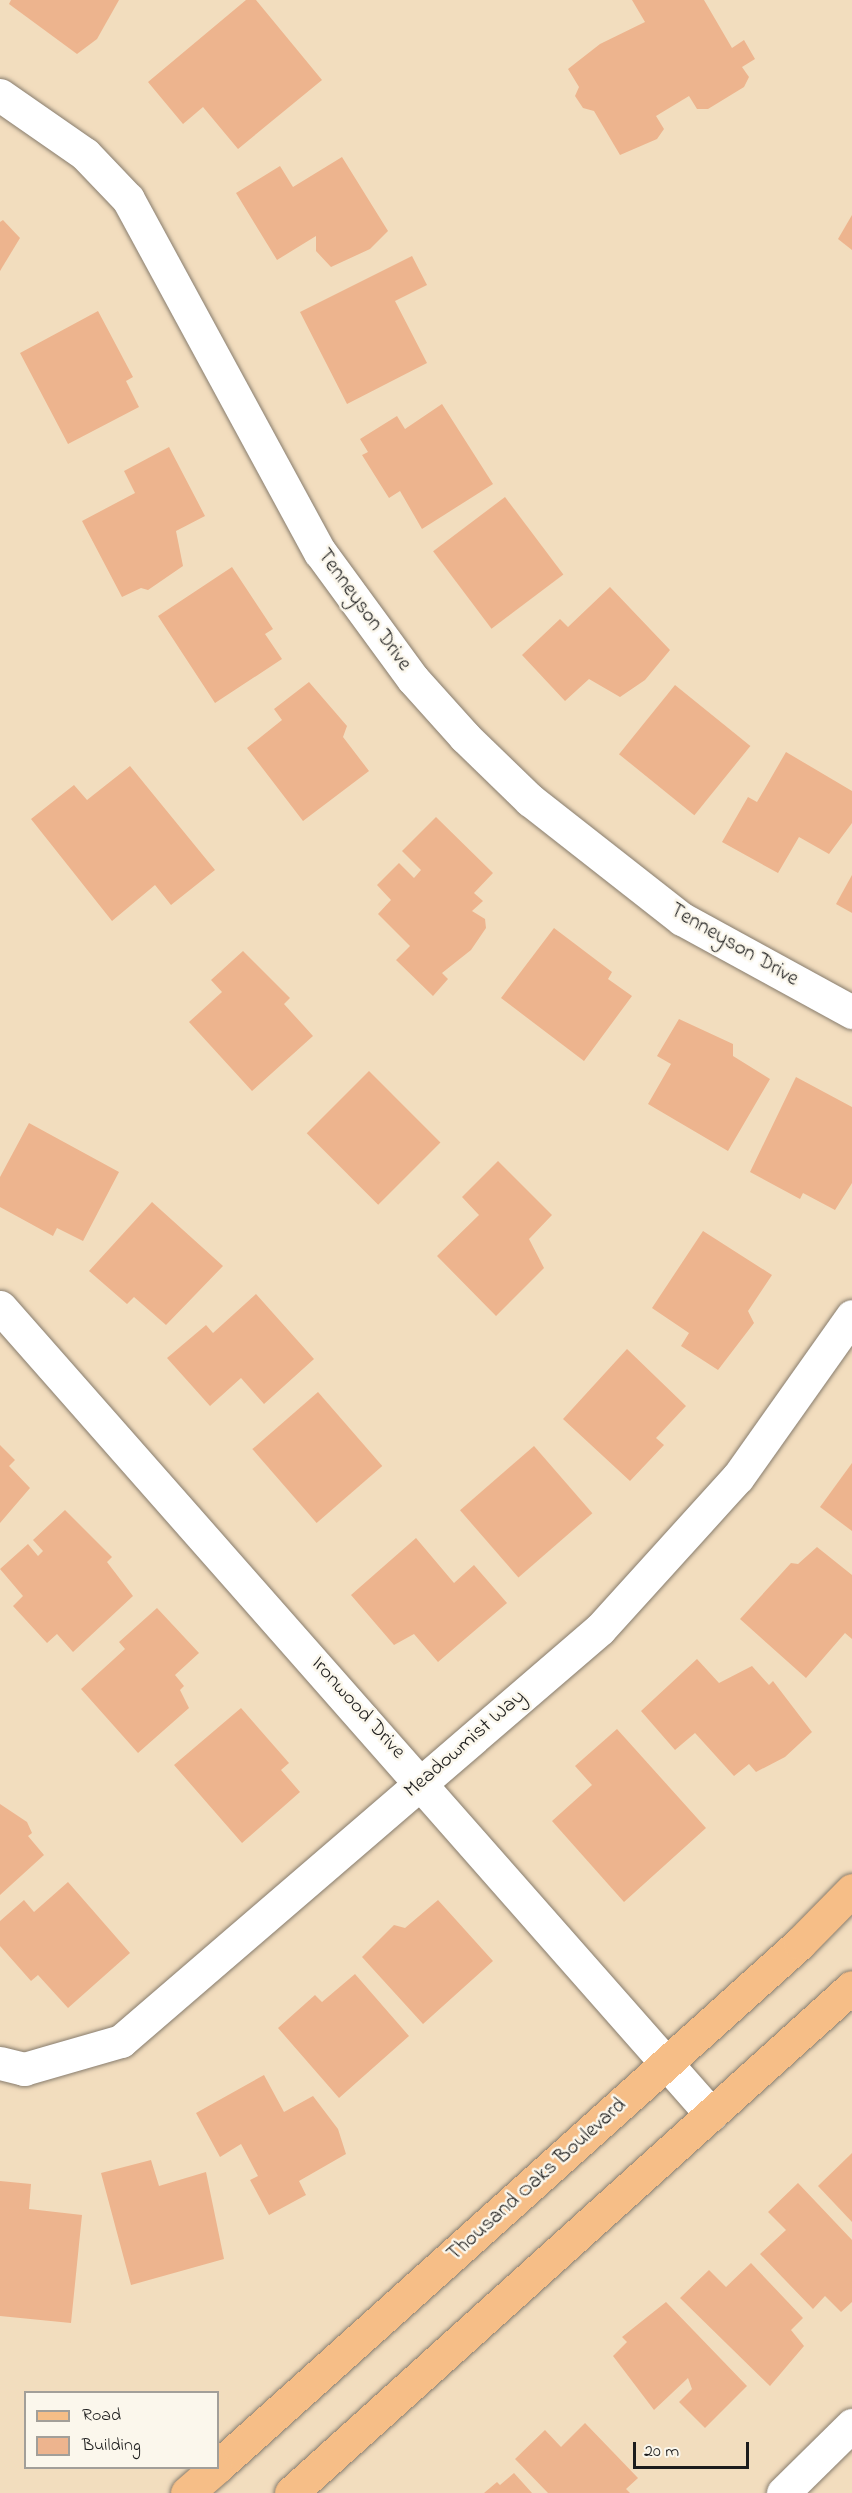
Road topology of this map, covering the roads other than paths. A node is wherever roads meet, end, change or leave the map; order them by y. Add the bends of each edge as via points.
1 (0, 95) edge
2 (852, 1012) edge
3 (0, 1307) edge
4 (852, 1316) edge
5 (423, 1780) junction
6 (852, 1890) edge
7 (852, 1987) edge
8 (668, 2062) junction
9 (0, 2063) edge
10 (711, 2114) junction
11 (852, 2425) edge
12 (219, 2465) edge
13 (215, 2469) edge
14 (187, 2493) edge
15 (291, 2493) edge
16 (783, 2493) edge

1 - 2 street, Tenneyson Drive via 85,154 128,199 320,552 413,679 465,737 530,800 682,919
3 - 5 street, Ironwood Drive
4 - 5 street, Meadowmist Way via 738,1477 600,1629
5 - 8 street, Ironwood Drive
5 - 9 street, Meadowmist Way via 121,2042 24,2069
6 - 8 main road, Thousand Oaks Boulevard
7 - 10 main road
8 - 10 street, Ironwood Drive
8 - 12 main road, Thousand Oaks Boulevard
10 - 15 main road
11 - 16 street
13 - 14 main road, Thousand Oaks Boulevard

